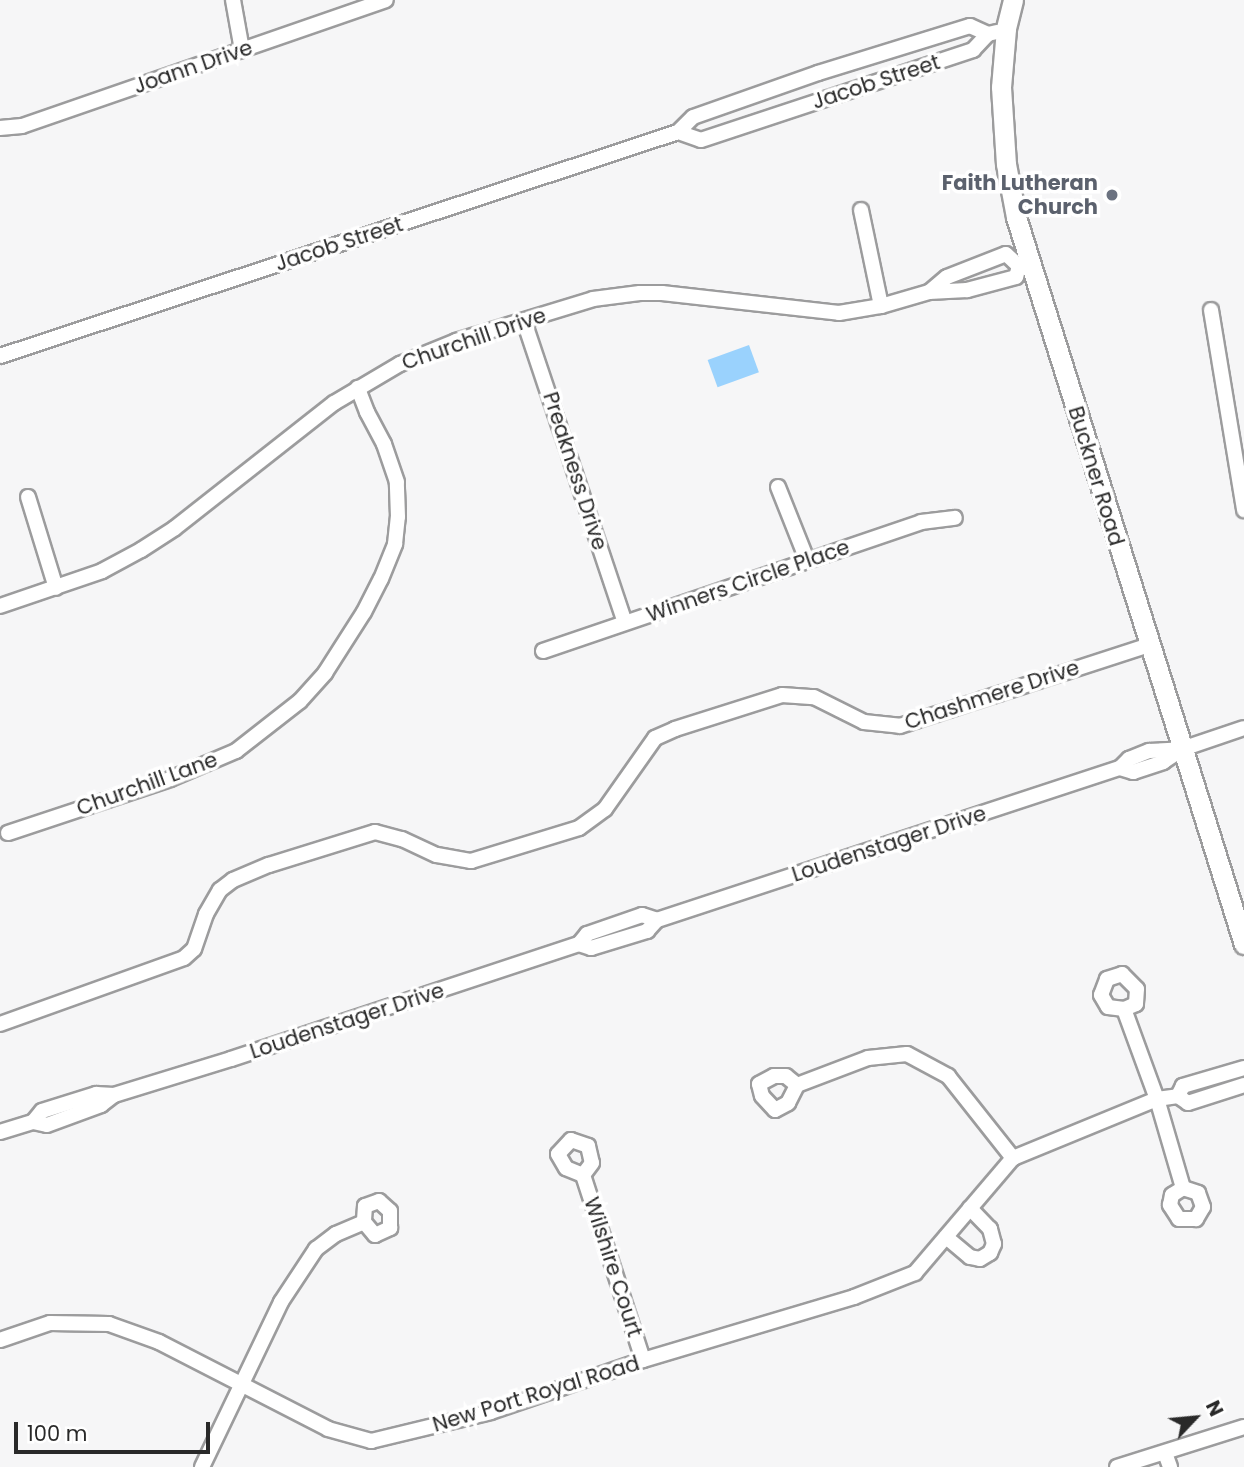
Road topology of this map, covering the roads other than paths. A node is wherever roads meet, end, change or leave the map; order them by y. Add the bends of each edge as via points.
1 (233, 0) edge
2 (386, 0) edge
3 (1013, 0) edge
4 (997, 31) junction
5 (242, 50) junction
6 (0, 128) edge
7 (678, 132) junction
8 (861, 210) dead end
9 (1024, 264) junction
10 (929, 292) junction
11 (881, 306) junction
12 (1211, 310) dead end
13 (524, 321) junction
14 (0, 356) edge
15 (358, 388) junction
16 (778, 487) dead end
17 (28, 497) dead end
18 (1244, 510) edge
19 (955, 519) dead end
20 (807, 560) junction
21 (56, 587) junction
22 (0, 606) edge
23 (625, 622) junction
24 (1149, 645) junction
25 (543, 651) dead end
26 (1244, 728) edge
27 (1182, 749) junction
28 (8, 833) dead end
29 (1244, 944) edge
30 (1124, 1009) dead end
31 (0, 1024) edge
32 (1244, 1068) edge
33 (797, 1085) dead end
34 (1244, 1085) edge
35 (1178, 1096) junction
36 (1157, 1099) junction
37 (0, 1132) edge
38 (1013, 1158) junction
39 (583, 1175) dead end
40 (1183, 1188) dead end
41 (970, 1208) junction
42 (364, 1222) dead end
43 (946, 1237) junction
44 (0, 1340) edge
45 (643, 1360) junction
46 (242, 1386) junction
47 (1244, 1427) edge
48 (1168, 1460) edge
49 (202, 1467) edge
50 (1117, 1467) edge

1 - 5 street
2 - 5 street, Joann Drive
3 - 4 street, Buckner Road
4 - 7 street, Jacob Street via 970,26 818,73 694,117
4 - 7 street, Jacob Street via 973,50 701,141
4 - 9 street, Buckner Road via 1002,125
5 - 6 street, Joann Drive via 22,126
7 - 14 street, Jacob Street
8 - 11 street
9 - 10 street, Churchill Drive via 1016,277 967,290
9 - 10 street, Churchill Drive via 1006,254 947,277
9 - 24 street, Buckner Road
10 - 11 street, Churchill Drive
11 - 13 street, Churchill Drive via 826,312 640,293 593,299
12 - 18 street
13 - 15 street, Churchill Drive via 456,341
13 - 23 street, Preakness Drive
15 - 21 street, Churchill Drive via 175,528 102,570
15 - 28 street, Churchill Lane via 397,482 395,544 364,612 325,673 300,701 236,751 170,779
16 - 20 street
17 - 21 street
19 - 20 street, Winners Circle Place via 921,522
20 - 23 street, Winners Circle Place
21 - 22 street, Churchill Drive
23 - 25 street, Winners Circle Place
24 - 27 street, Buckner Road
24 - 31 street, Chashmere Drive via 900,726 864,722 814,697 782,695 675,729 655,738 605,809 579,828 471,861 437,855 375,832 269,865 220,890 194,949 184,958
26 - 27 street, Loudenstager Drive
27 - 29 street, Buckner Road
27 - 37 street, Loudenstager Drive via 1149,751 1120,768 657,920 642,915 587,934 579,944 114,1095 101,1105 47,1125 33,1122
30 - 36 street
32 - 35 street, New Port Royal Road via 1183,1086
33 - 38 street via 868,1058 907,1054 948,1076
34 - 35 street, New Port Royal Road via 1188,1103
35 - 36 street, New Port Royal Road
36 - 38 street, New Port Royal Road
36 - 40 street
38 - 41 street, New Port Royal Road
39 - 45 street, Wilshire Court
41 - 43 street, New Port Royal Road
41 - 43 street via 989,1229 994,1244 990,1253 980,1259 970,1257
42 - 46 street via 316,1249 281,1302
43 - 45 street, New Port Royal Road via 915,1273 830,1305
44 - 46 street, New Port Royal Road via 50,1323 108,1324 159,1342
45 - 46 street, New Port Royal Road via 491,1412 371,1441 328,1429
46 - 49 street
47 - 48 street
48 - 50 street

